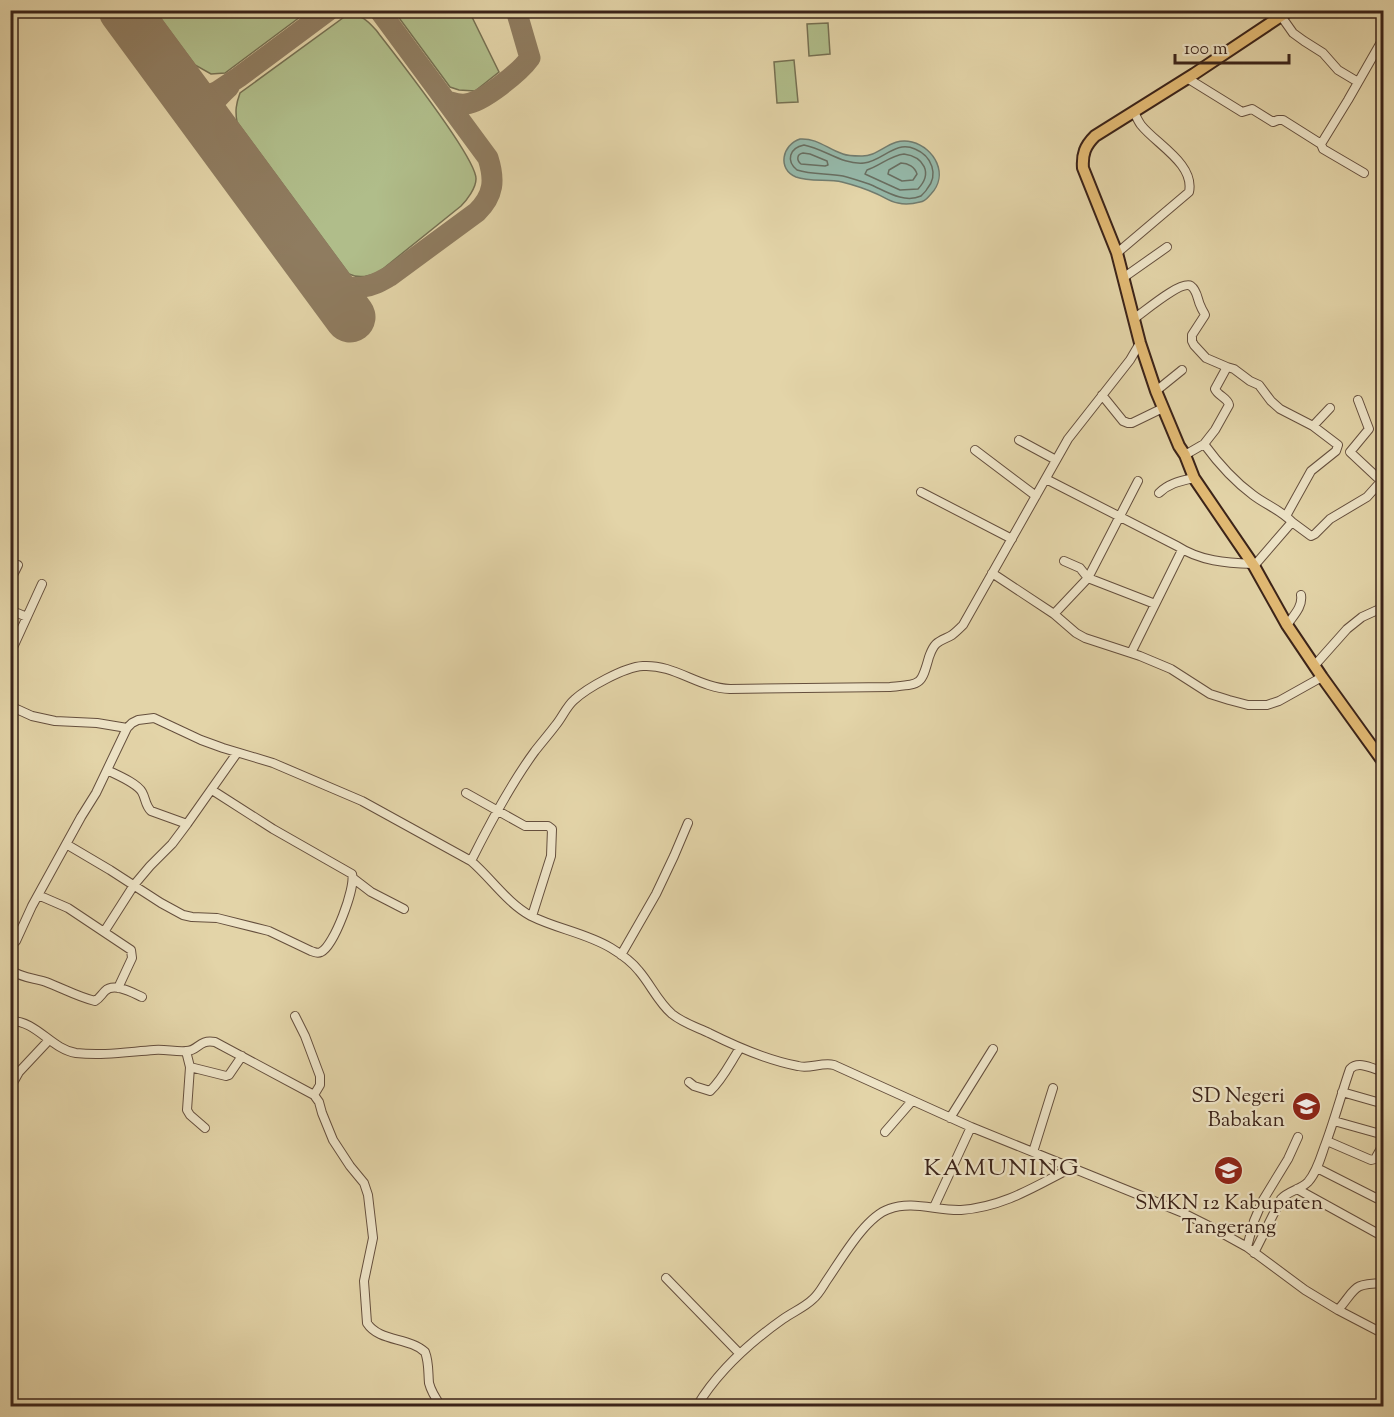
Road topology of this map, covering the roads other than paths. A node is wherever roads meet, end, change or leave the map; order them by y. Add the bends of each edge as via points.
1 (1285, 13) edge
2 (1383, 37) edge
3 (1187, 78) junction
4 (1359, 82) junction
5 (1134, 112) junction
6 (1321, 144) junction
7 (1364, 173) dead end
8 (1167, 247) dead end
9 (1118, 252) junction
10 (1124, 278) junction
11 (1135, 318) junction
12 (1140, 343) junction
13 (1227, 368) junction
14 (1182, 370) dead end
15 (1156, 391) junction
16 (1102, 394) junction
17 (1358, 400) dead end
18 (1163, 408) junction
19 (1330, 408) dead end
20 (1313, 426) junction
21 (1019, 440) dead end
22 (1204, 444) junction
23 (975, 450) dead end
24 (1185, 455) junction
25 (1056, 460) junction
26 (1194, 478) junction
27 (1046, 479) junction
28 (1382, 480) edge
29 (1138, 481) dead end
30 (921, 492) dead end
31 (1159, 493) dead end
32 (1036, 496) junction
33 (1120, 517) junction
34 (1289, 519) junction
35 (1012, 539) junction
36 (1182, 549) junction
37 (1064, 561) dead end
38 (18, 565) dead end
39 (1253, 565) junction
40 (992, 573) junction
41 (1088, 578) junction
42 (10, 581) edge
43 (42, 584) dead end
44 (1301, 595) dead end
45 (1155, 604) junction
46 (1383, 607) edge
47 (10, 610) edge
48 (1054, 614) junction
49 (27, 617) junction
50 (1287, 625) junction
51 (1131, 653) junction
52 (10, 654) edge
53 (1315, 665) junction
54 (1322, 677) junction
55 (10, 706) edge
56 (127, 728) junction
57 (237, 753) junction
58 (1383, 763) edge
59 (107, 770) junction
60 (212, 790) junction
61 (466, 793) dead end
62 (497, 810) junction
63 (688, 823) dead end
64 (187, 824) junction
65 (66, 844) junction
66 (471, 861) junction
67 (354, 879) junction
68 (134, 885) junction
69 (38, 895) junction
70 (404, 909) dead end
71 (532, 916) junction
72 (104, 933) junction
73 (10, 947) edge
74 (621, 955) junction
75 (10, 970) edge
76 (118, 988) junction
77 (142, 997) dead end
78 (295, 1016) dead end
79 (10, 1021) edge
80 (49, 1040) junction
81 (740, 1048) junction
82 (993, 1049) dead end
83 (186, 1052) junction
84 (242, 1056) junction
85 (190, 1067) junction
86 (1383, 1072) edge
87 (689, 1082) dead end
88 (10, 1088) edge
89 (1053, 1088) dead end
90 (1342, 1092) junction
91 (314, 1095) junction
92 (912, 1101) junction
93 (1383, 1104) edge
94 (950, 1118) junction
95 (1334, 1121) junction
96 (971, 1127) junction
97 (205, 1128) dead end
98 (885, 1132) dead end
99 (1383, 1135) edge
100 (1298, 1137) dead end
101 (1327, 1140) junction
102 (1383, 1143) edge
103 (1033, 1152) junction
104 (1071, 1168) junction
105 (1317, 1168) junction
106 (1297, 1189) junction
107 (1383, 1202) edge
108 (934, 1207) junction
109 (1383, 1237) edge
110 (1247, 1247) junction
111 (1254, 1252) junction
112 (666, 1278) dead end
113 (1383, 1283) edge
114 (1338, 1310) junction
115 (1383, 1334) edge
116 (739, 1353) junction
117 (441, 1407) edge
118 (697, 1407) edge

1 - 3 main road
1 - 4 street via 1293,33
2 - 4 street
3 - 5 main road
3 - 6 street via 1242,112 1252,109 1273,122 1283,120
4 - 6 street
5 - 9 main road via 1095,136 1083,154 1083,168
5 - 9 street via 1182,165 1190,188
6 - 7 street via 1323,149
8 - 10 street
9 - 10 main road
10 - 11 main road
11 - 12 main road
11 - 13 street via 1180,286 1190,285 1205,315 1192,341 1206,358
12 - 15 main road
12 - 16 street
13 - 20 street via 1259,386 1280,409
13 - 22 street via 1215,389 1229,405
14 - 15 street
15 - 18 main road
16 - 18 street via 1128,423
16 - 25 street
17 - 28 street via 1369,429 1350,452
18 - 24 main road
19 - 20 street
20 - 34 street via 1338,447 1311,471
21 - 25 street
22 - 24 street
22 - 34 street via 1218,463 1254,496
23 - 32 street
24 - 26 main road
25 - 27 street
26 - 31 street via 1175,482
26 - 39 main road
27 - 32 street
27 - 33 street
28 - 34 street via 1367,497 1330,519 1316,534 1311,536
29 - 33 street
30 - 35 street
32 - 35 street
33 - 36 street
33 - 41 street
34 - 39 street
35 - 40 street
36 - 39 street via 1225,563
36 - 45 street
37 - 41 street via 1080,568
38 - 42 street
39 - 50 main road
40 - 48 street
40 - 62 street via 963,625 934,646 923,678 912,685 721,688 656,666 624,670 572,701
41 - 45 street
41 - 48 street
43 - 49 street
44 - 50 street via 1300,605
45 - 51 street
46 - 53 street via 1347,629
47 - 49 street
48 - 51 street via 1085,638
49 - 52 street
50 - 53 main road
51 - 54 street via 1171,669 1210,693 1248,705 1279,701
53 - 54 main road
54 - 58 main road
55 - 56 street via 55,721
56 - 57 street via 138,720 154,718
56 - 59 street
57 - 60 street
57 - 66 street via 273,763 362,801
59 - 64 street via 138,787 151,811
59 - 65 street
60 - 64 street
60 - 67 street via 351,872
61 - 62 street
62 - 66 street
62 - 71 street via 525,826 552,829 551,856
63 - 74 street via 656,894
64 - 68 street
65 - 68 street
65 - 69 street
66 - 71 street via 511,902
67 - 68 street via 338,928 318,953 269,931 217,918 183,915
67 - 70 street
68 - 72 street
69 - 72 street via 68,908
69 - 73 street
71 - 74 street via 597,940
72 - 76 street via 132,953
74 - 81 street via 638,970 664,1007 679,1019
75 - 76 street via 95,1001 106,990
76 - 77 street
78 - 91 street via 320,1076
79 - 80 street via 27,1024
80 - 83 street via 69,1051 93,1054
80 - 88 street via 19,1072
81 - 87 street via 710,1091
81 - 92 street via 798,1066 830,1064
82 - 94 street
83 - 84 street via 211,1041
83 - 85 street
84 - 85 street via 226,1076
84 - 91 street
85 - 97 street via 187,1110
86 - 90 street via 1354,1065
89 - 103 street
90 - 93 street
90 - 95 street
91 - 117 street via 333,1140 364,1183 368,1196 373,1238 364,1281 367,1323 375,1332 425,1352 429,1384
92 - 94 street
92 - 98 street
94 - 96 street
95 - 99 street
95 - 101 street
96 - 103 street
96 - 108 street
100 - 110 street via 1263,1200
101 - 102 street via 1371,1160
101 - 105 street
103 - 104 street
104 - 108 street via 1011,1199 981,1208
104 - 110 street via 1209,1226
105 - 106 street
105 - 107 street
106 - 109 street
106 - 111 street via 1281,1199
108 - 116 street via 897,1206 876,1216 860,1232 814,1299
110 - 111 street
111 - 114 street
112 - 116 street
113 - 114 street via 1364,1284 1353,1290
114 - 115 street
116 - 118 street

